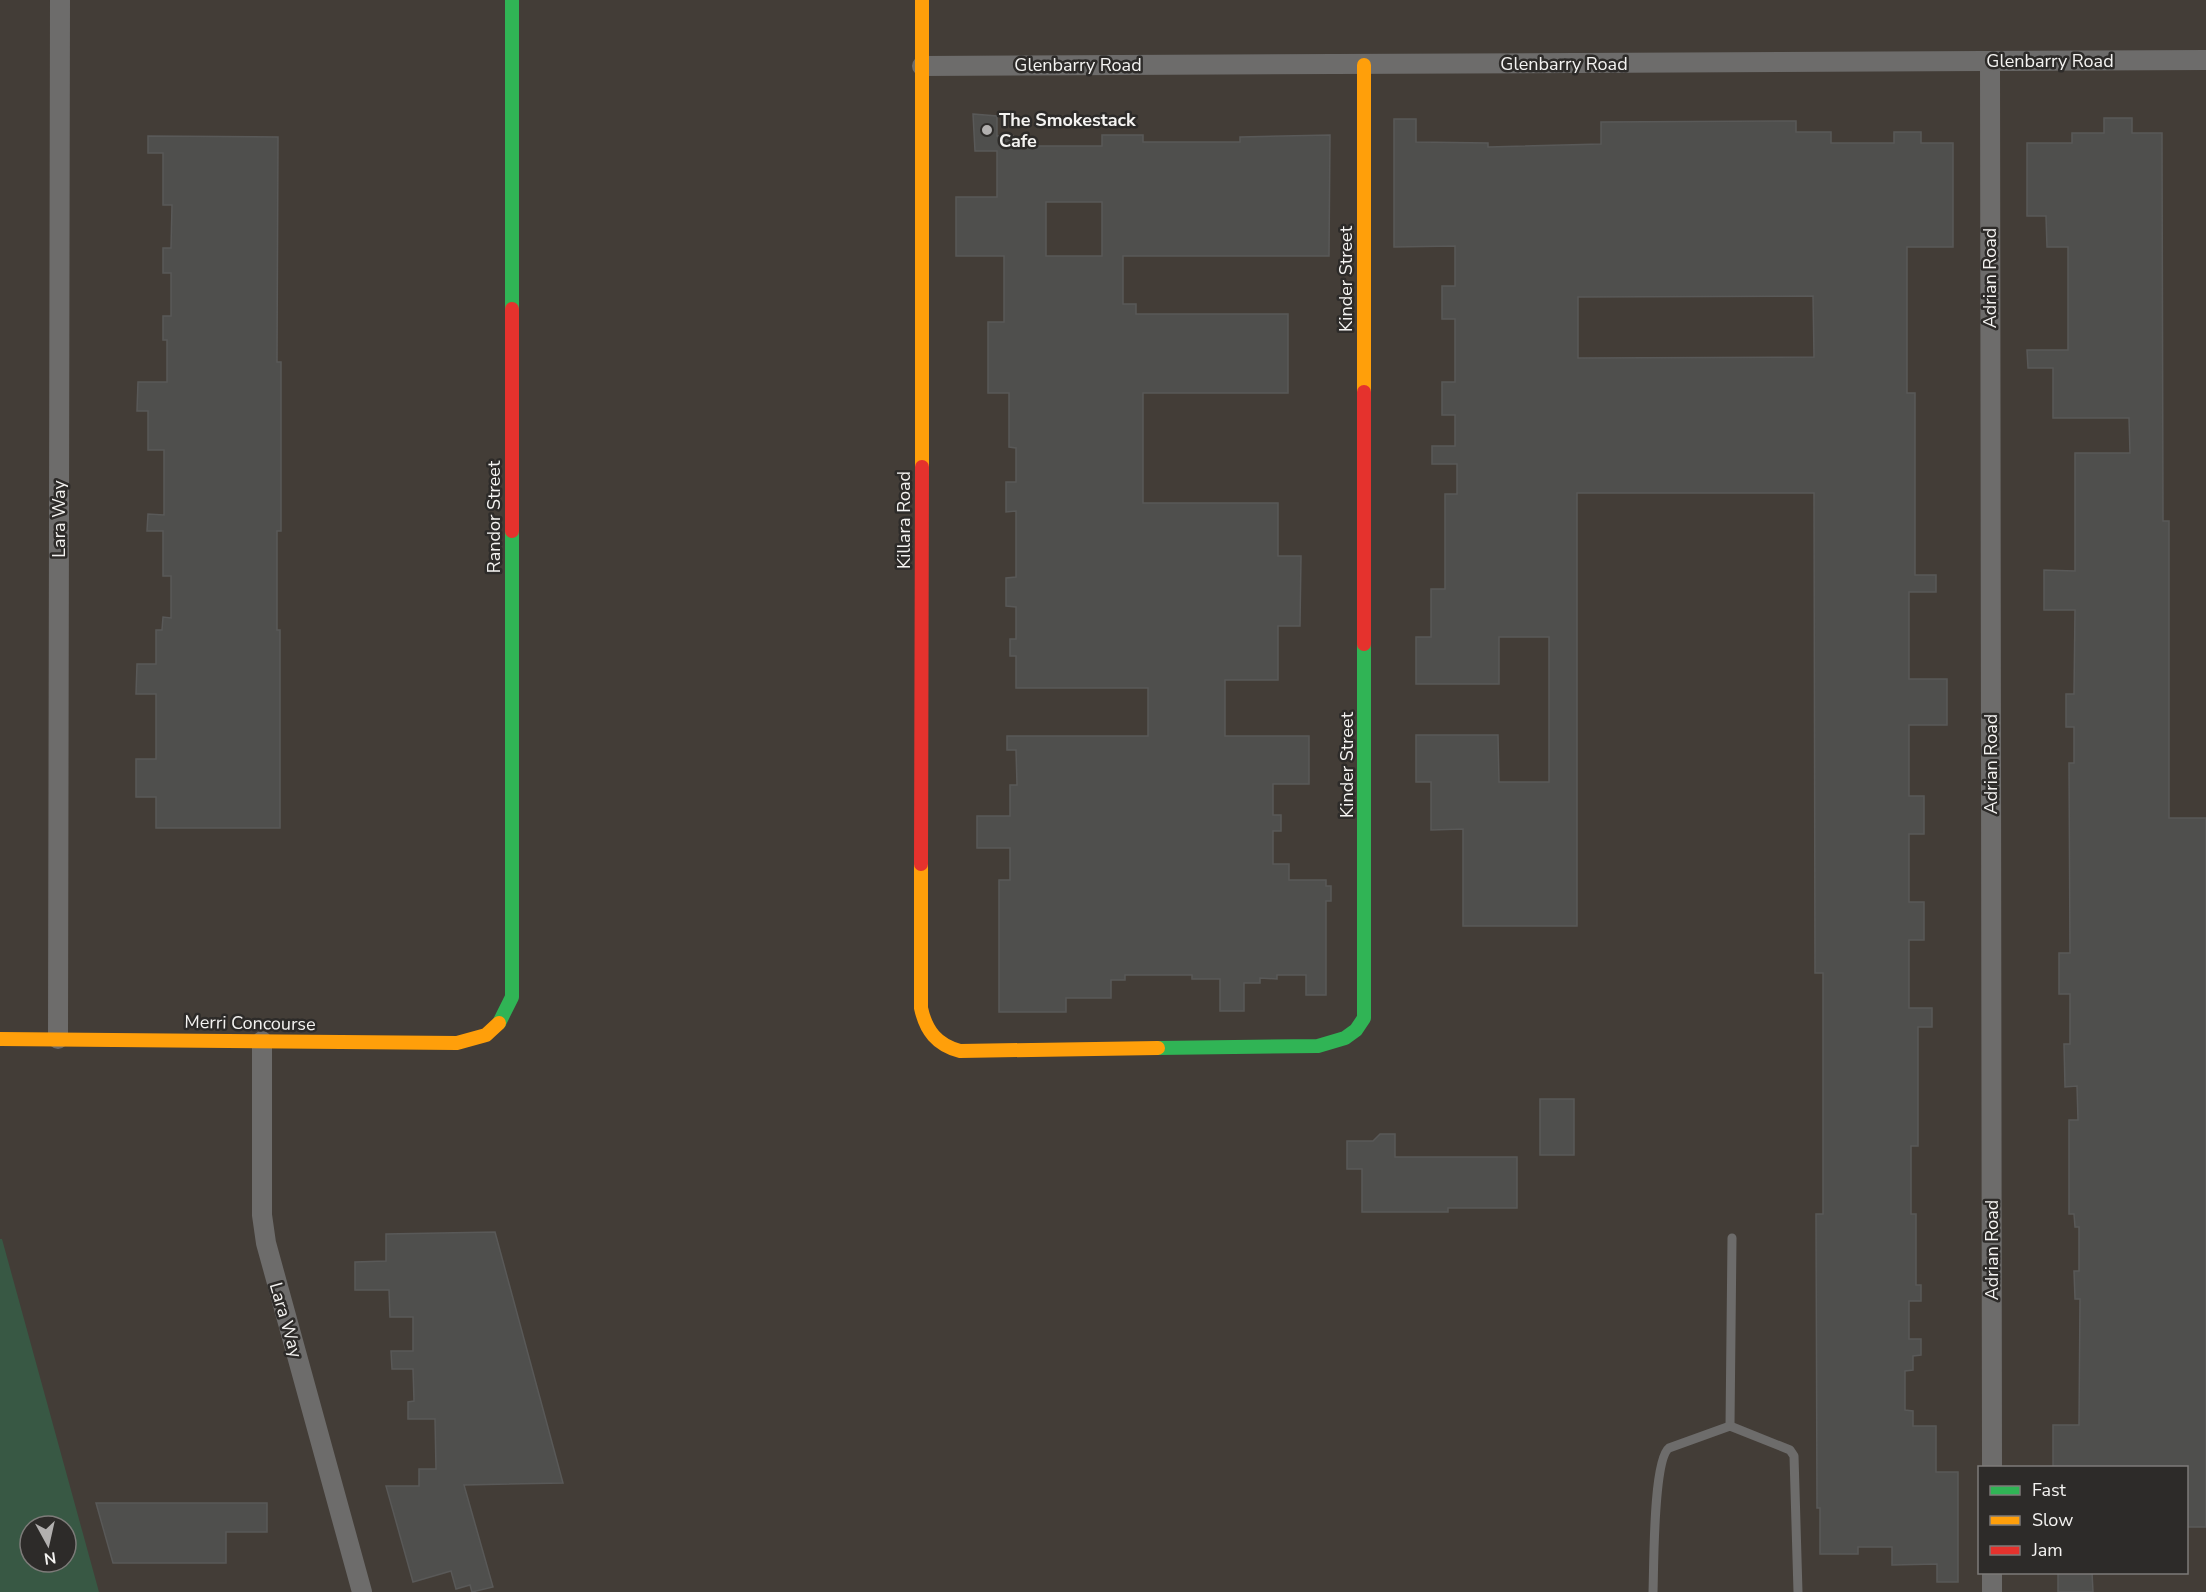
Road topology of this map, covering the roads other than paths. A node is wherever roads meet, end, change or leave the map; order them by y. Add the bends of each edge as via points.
1 (60, 0) edge
2 (512, 0) edge
3 (922, 0) edge
4 (2206, 60) edge
5 (1990, 61) junction
6 (1364, 65) junction
7 (922, 66) junction
8 (496, 1029) joint
9 (932, 1036) joint
10 (0, 1039) edge
11 (58, 1039) junction
12 (262, 1041) junction
13 (1732, 1238) dead end
14 (1730, 1426) junction
15 (1992, 1466) edge
16 (1992, 1574) edge
17 (362, 1592) edge
18 (1653, 1592) edge
19 (1798, 1592) edge
20 (1992, 1592) edge

1 - 11 street, Lara Way
2 - 8 street, Randor Street via 512,997
3 - 7 street, Killara Road
4 - 5 street, Glenbarry Road
5 - 6 street, Glenbarry Road
5 - 15 street, Adrian Road
6 - 7 street, Glenbarry Road
6 - 9 street, Kinder Street via 1364,1018 1353,1034 1318,1046 960,1051
7 - 9 street, Killara Road via 921,1008
8 - 12 street, Merri Concourse via 480,1040 457,1043
10 - 11 street, Merri Concourse
11 - 12 street, Merri Concourse
12 - 17 street, Lara Way via 262,1215 266,1243
13 - 14 lane
14 - 18 lane via 1669,1448 1662,1456
14 - 19 lane via 1790,1450 1794,1456
16 - 20 street

